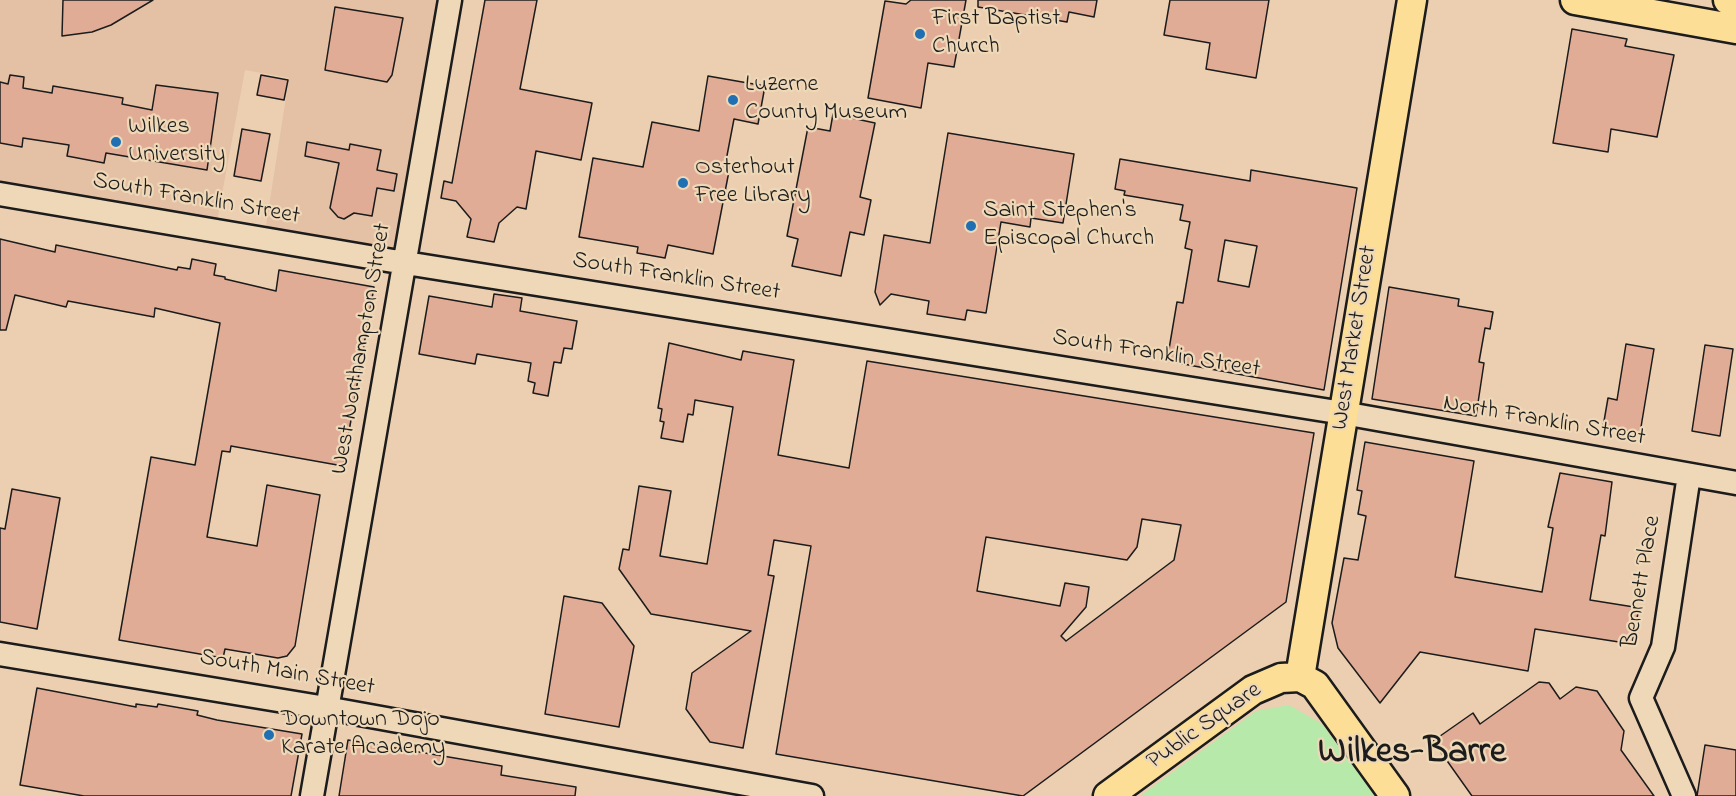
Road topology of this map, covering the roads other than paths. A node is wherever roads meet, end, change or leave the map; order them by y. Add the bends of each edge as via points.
1 (450, 0) edge
2 (1412, 0) edge
3 (1575, 0) edge
4 (1728, 0) edge
5 (1736, 2) edge
6 (1736, 30) edge
7 (0, 194) edge
8 (406, 262) junction
9 (1343, 413) junction
10 (1689, 475) junction
11 (1736, 483) edge
12 (0, 654) edge
13 (1300, 677) junction
14 (326, 708) junction
15 (312, 796) edge
16 (812, 796) edge
17 (1108, 796) edge
18 (1395, 796) edge
19 (1684, 796) edge

1 - 8 street, West Northampton Street
2 - 9 main road, West Market Street
3 - 6 main road
4 - 5 main road
7 - 8 street, South Franklin Street
8 - 9 street, South Franklin Street
8 - 14 street, West Northampton Street
9 - 10 street, North Franklin Street
9 - 13 main road, West Market Street
10 - 11 street, North Franklin Street
10 - 19 street, Bennett Place via 1663,647 1641,698
12 - 14 street, South Main Street
13 - 17 main road, Public Square via 1281,678 1253,690
13 - 18 main road via 1315,685
14 - 15 street, West Northampton Street
14 - 16 street, South Main Street

